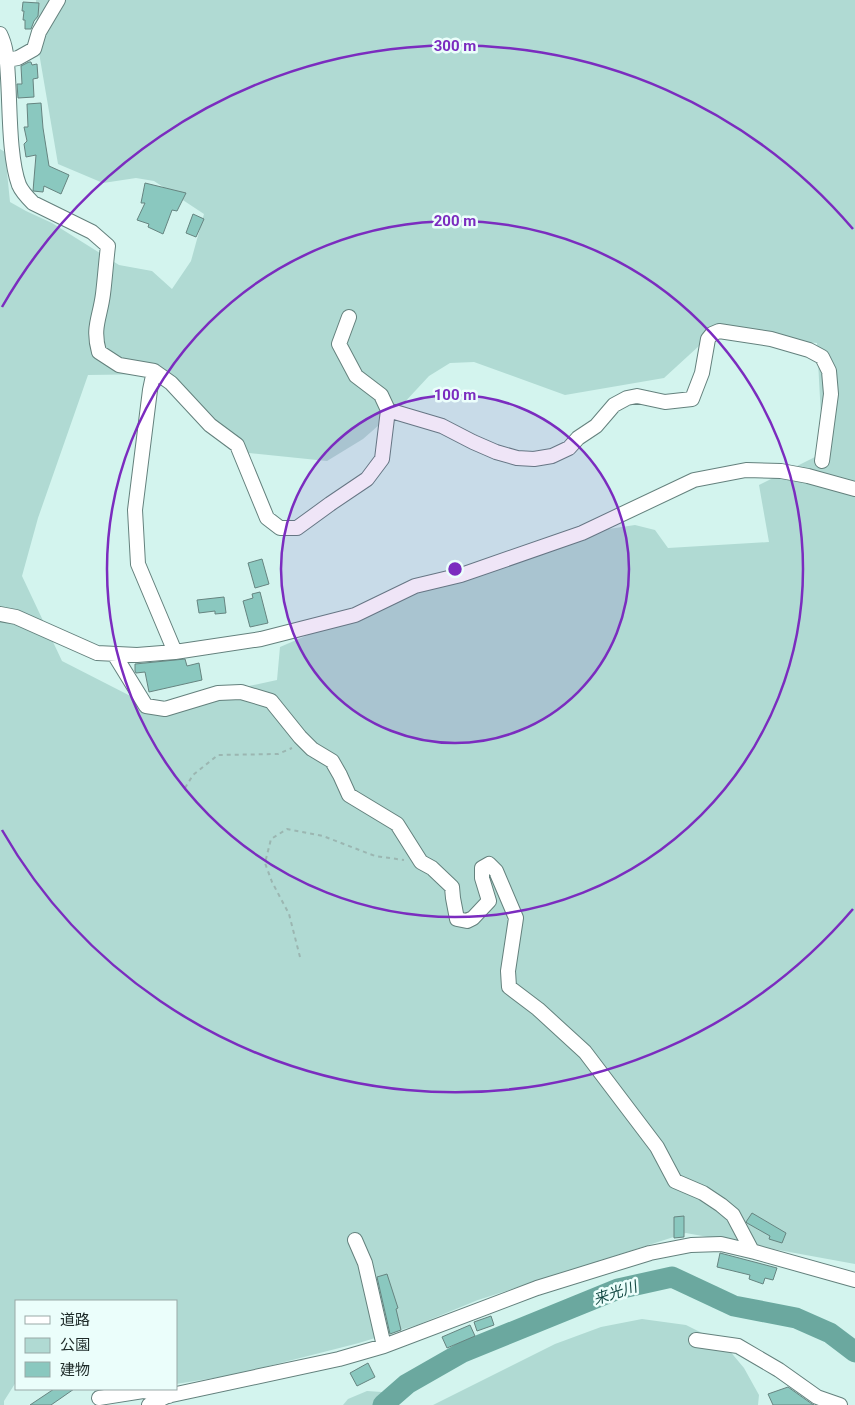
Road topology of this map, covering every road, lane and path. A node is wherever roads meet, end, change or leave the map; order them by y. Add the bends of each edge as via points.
1 (58, 0) edge
2 (0, 34) edge
3 (7, 60) junction
4 (5, 128) edge
5 (349, 317) dead end
6 (154, 371) junction
7 (388, 410) junction
8 (822, 461) dead end
9 (855, 489) edge
10 (0, 614) edge
11 (175, 652) junction
12 (114, 654) junction
13 (306, 743) junction
14 (185, 788) dead end
15 (421, 862) junction
16 (300, 957) dead end
17 (355, 1240) dead end
18 (752, 1251) junction
19 (855, 1280) edge
20 (696, 1340) dead end
21 (384, 1346) junction
22 (169, 1396) junction
23 (98, 1398) dead end
24 (149, 1405) edge
25 (840, 1405) edge

1 - 3 street via 39,32 34,49
2 - 3 street
3 - 4 street
4 - 6 street via 19,186 25,196 92,232 108,246 103,296 95,327 99,352 119,366
5 - 7 street via 339,344 356,376 381,395
6 - 7 street via 210,425 237,445 267,518 280,528 298,528 367,480 382,459
6 - 11 street via 135,510 138,564
7 - 8 street via 442,426 510,456 534,459 552,456 569,448 596,426 614,405 627,398 637,396 665,402 692,399 702,373 708,339 720,332 771,339 822,357 829,371 831,394
9 - 11 street via 782,471 746,470 694,480 582,533 461,575 415,586 355,615 261,639
10 - 12 street via 16,617 97,653
11 - 12 street
12 - 13 street via 146,706 166,709 218,693 241,692 271,701
13 - 14 path via 278,754 218,755 193,775
13 - 15 street via 332,761 349,795 397,824
15 - 16 path via 375,856 323,836 287,829 271,839 265,863 289,914
15 - 18 street via 452,887 457,919 467,921 488,901 482,868 489,864 496,871 516,918 508,971 509,987 585,1052 651,1139 675,1181 702,1193 733,1215
17 - 21 street via 365,1263
18 - 19 street
18 - 21 street via 721,1244 650,1253 537,1288
20 - 25 street via 738,1346 817,1397
21 - 22 street
22 - 23 street via 143,1391
22 - 24 street

